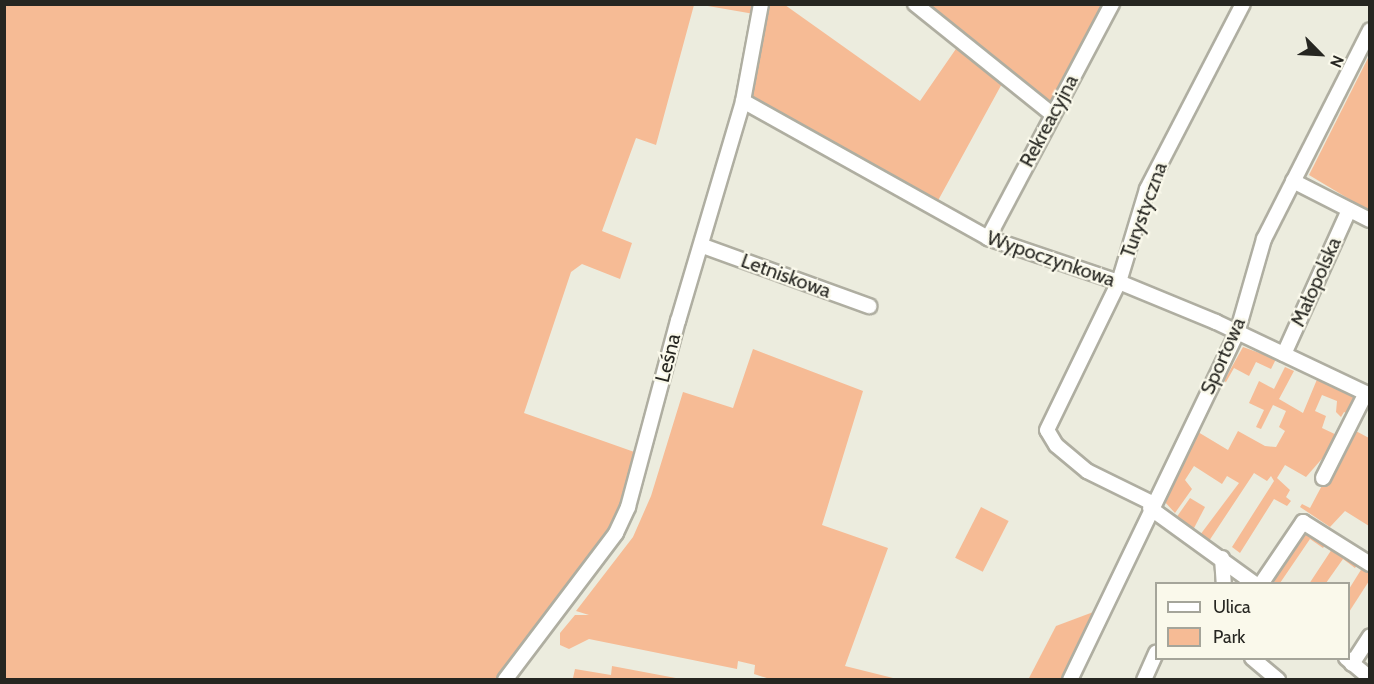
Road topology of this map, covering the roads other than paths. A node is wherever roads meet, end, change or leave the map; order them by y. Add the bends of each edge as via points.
1 (761, 4) edge
2 (915, 4) edge
3 (1243, 4) edge
4 (1110, 6) edge
5 (1370, 30) edge
6 (743, 101) junction
7 (1052, 114) junction
8 (1293, 181) junction
9 (1349, 210) junction
10 (1370, 220) edge
11 (988, 238) junction
12 (703, 246) junction
13 (1119, 282) junction
14 (869, 306) dead end
15 (1237, 333) junction
16 (1284, 354) junction
17 (1368, 394) edge
18 (1323, 478) dead end
19 (1151, 505) junction
20 (1222, 558) junction
21 (1370, 564) edge
22 (1224, 582) edge
23 (1252, 582) edge
24 (1262, 582) edge
25 (1370, 636) edge
26 (1155, 655) edge
27 (1254, 660) edge
28 (1350, 660) edge
29 (1349, 661) edge
30 (1145, 676) edge
31 (1370, 678) edge
32 (505, 680) edge
33 (1070, 680) edge
34 (1160, 680) edge
35 (1278, 680) edge

1 - 6 street, Leśna
2 - 7 street
3 - 13 street, Turystyczna via 1147,189
4 - 7 street, Rekreacyjna
5 - 8 street, Sportowa
6 - 11 street, Wypoczynkowa
6 - 12 street, Leśna
7 - 11 street, Rekreacyjna
8 - 9 street
8 - 15 street, Sportowa via 1264,239
9 - 10 street
9 - 16 street, Małopolska
11 - 13 street, Wypoczynkowa
12 - 14 street, Letniskowa
12 - 32 street, Leśna via 678,321 628,507 616,533
13 - 15 street, Wypoczynkowa
13 - 19 street, Turystyczna via 1047,430 1056,445 1088,471
15 - 16 street, Wypoczynkowa
15 - 19 street, Sportowa
16 - 17 street, Wypoczynkowa
17 - 18 street
19 - 20 street
19 - 33 street, Sportowa
20 - 22 street
20 - 23 street
21 - 24 street via 1303,522
25 - 28 street
26 - 30 street
27 - 35 street
29 - 31 street
30 - 34 street

